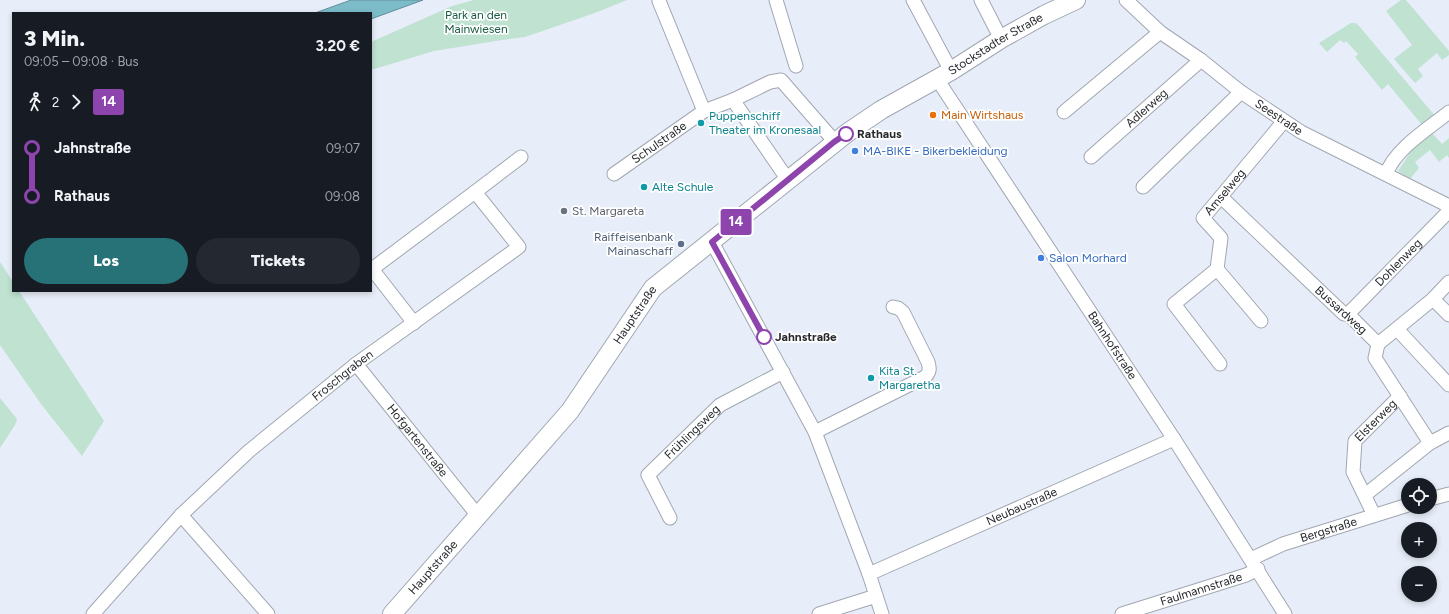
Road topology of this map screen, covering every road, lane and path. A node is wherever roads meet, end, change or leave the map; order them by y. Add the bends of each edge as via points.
1 (776, 0) edge
2 (913, 0) edge
3 (981, 0) edge
4 (1076, 0) edge
5 (1126, 0) edge
6 (659, 1) dead end
7 (1160, 32) junction
8 (1001, 40) junction
9 (1201, 60) junction
10 (796, 66) dead end
11 (944, 75) junction
12 (1241, 92) junction
13 (733, 100) junction
14 (704, 111) junction
15 (1064, 112) dead end
16 (1447, 117) edge
17 (1284, 121) junction
18 (834, 142) junction
19 (521, 156) dead end
20 (1091, 157) dead end
21 (614, 174) dead end
22 (1386, 174) junction
23 (788, 180) junction
24 (1143, 187) dead end
25 (475, 192) junction
26 (1221, 197) junction
27 (1449, 206) edge
28 (1449, 211) edge
29 (712, 242) junction
30 (1217, 269) junction
31 (1449, 282) edge
32 (1433, 299) junction
33 (893, 307) dead end
34 (1348, 314) junction
35 (1449, 315) edge
36 (1261, 321) dead end
37 (414, 323) junction
38 (1397, 329) junction
39 (1378, 344) junction
40 (356, 364) junction
41 (1220, 364) dead end
42 (782, 372) junction
43 (1449, 385) edge
44 (1400, 396) junction
45 (816, 432) junction
46 (1449, 433) edge
47 (1174, 439) junction
48 (1430, 443) junction
49 (1449, 494) edge
50 (1365, 495) junction
51 (1437, 497) edge
52 (1401, 507) edge
53 (181, 515) junction
54 (1374, 515) junction
55 (479, 517) junction
56 (670, 518) dead end
57 (1254, 564) junction
58 (869, 574) junction
59 (876, 596) junction
60 (93, 614) edge
61 (268, 614) edge
62 (392, 614) edge
63 (819, 614) edge
64 (882, 614) edge
65 (1122, 614) edge
66 (1285, 614) edge

1 - 10 street
2 - 11 street, Bahnhofstraße
3 - 8 street
4 - 8 street, Stockstadter Straße
5 - 7 street, Seestraße
6 - 14 street
7 - 9 street, Seestraße
7 - 15 street
8 - 11 street, Stockstadter Straße
9 - 12 street, Seestraße
9 - 20 street, Adlerweg
11 - 18 street, Hauptstraße via 881,110
11 - 47 street, Bahnhofstraße
12 - 17 street, Seestraße
12 - 24 street
13 - 14 street, Schulstraße
13 - 18 street, Schulstraße via 770,82 781,80
13 - 23 street
14 - 21 street, Schulstraße
16 - 22 street via 1403,149
17 - 22 street, Seestraße
17 - 26 street, Amselweg
18 - 23 street, Hauptstraße
19 - 25 street
22 - 27 street, Seestraße
23 - 29 street, Hauptstraße
25 - 37 street via 372,269
25 - 37 street, Froschgraben via 519,247
26 - 30 street, Amselweg via 1204,218 1221,238
26 - 34 street, Bussardweg via 1344,314
28 - 34 street, Dohlenweg
29 - 42 street
29 - 55 street, Hauptstraße via 653,288 570,411
30 - 36 street
30 - 41 street via 1174,304
31 - 32 street
32 - 35 street
32 - 38 street
33 - 45 street via 903,312 930,370 925,377
34 - 39 street, Bussardweg
37 - 40 street, Froschgraben
38 - 39 street
38 - 43 street
39 - 44 street, Bussardweg via 1375,358
40 - 53 street, Froschgraben via 249,451
40 - 55 street, Hofgartenstraße
42 - 45 street
42 - 56 street, Frühlingsweg via 720,405 648,475
44 - 48 street, Bussardweg
44 - 50 street, Elsterweg via 1355,441 1353,472
45 - 58 street
46 - 48 street
47 - 57 street, Bahnhofstraße
47 - 58 street, Neubaustraße
48 - 50 street
49 - 51 street
50 - 54 street, Elsterweg
52 - 54 street, Bergstraße
53 - 60 street, Froschgraben
53 - 61 street
54 - 57 street, Bergstraße via 1283,544
55 - 62 street, Hauptstraße
57 - 65 street, Faulmannstraße via 1246,575
57 - 66 street, Bahnhofstraße
58 - 59 street
59 - 63 street
59 - 64 street

